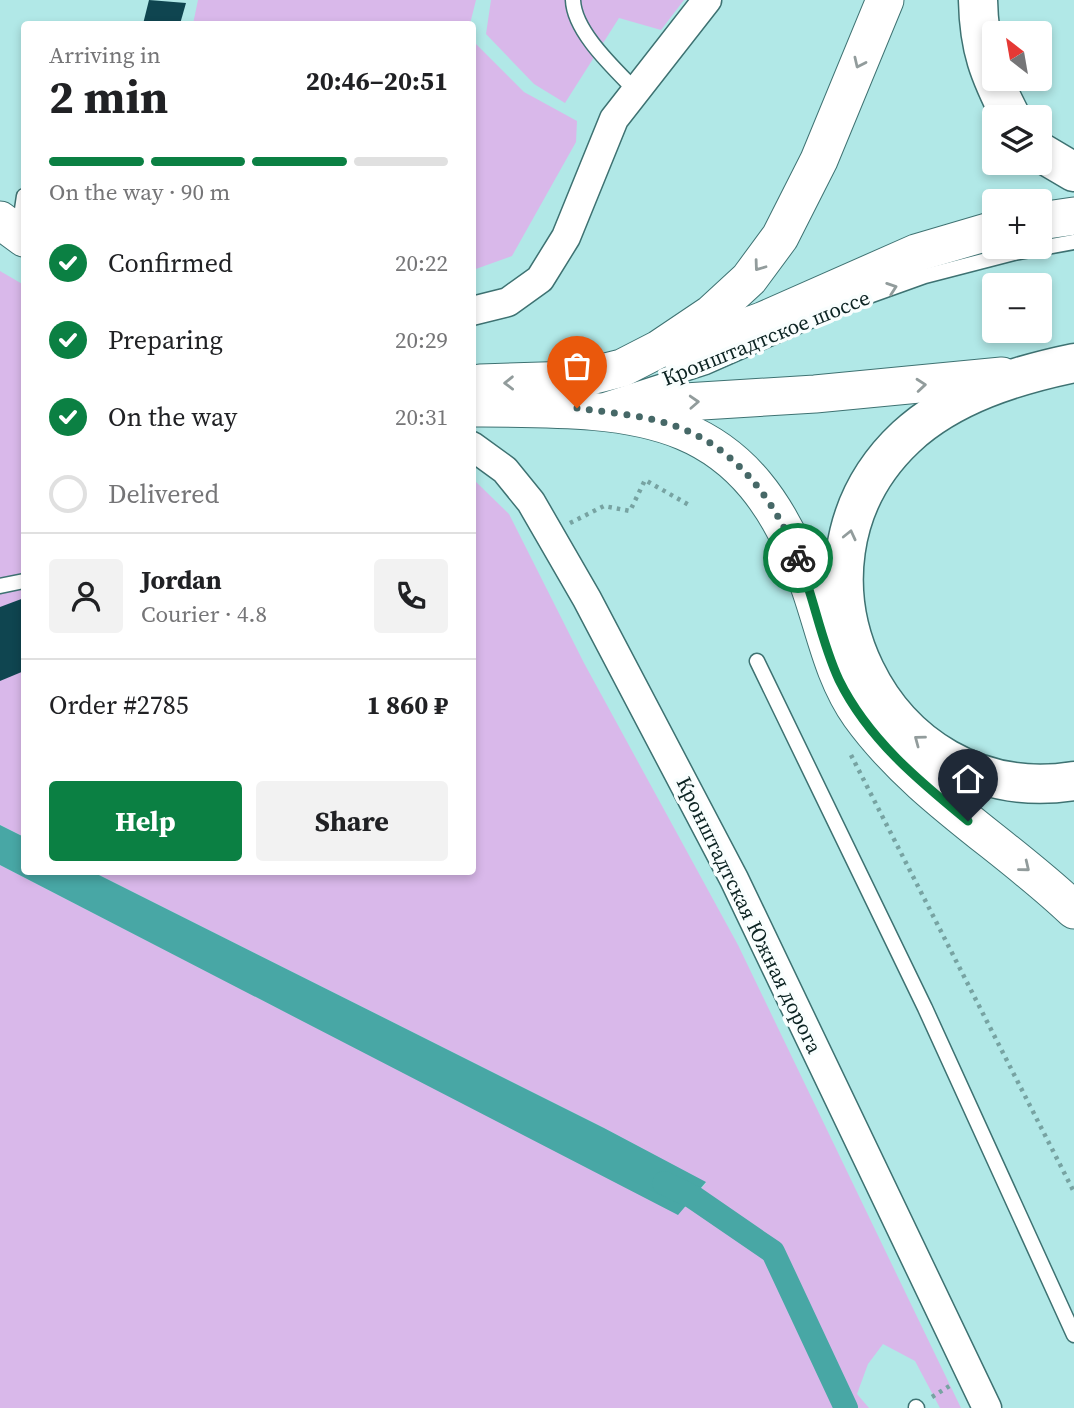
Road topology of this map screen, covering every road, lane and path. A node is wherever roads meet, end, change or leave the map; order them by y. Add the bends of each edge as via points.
1 (573, 0) edge
2 (707, 0) edge
3 (885, 0) edge
4 (978, 0) edge
5 (636, 91) junction
6 (1005, 105) edge
7 (1052, 159) edge
8 (1074, 172) edge
9 (21, 206) edge
10 (1074, 216) edge
11 (1052, 220) edge
12 (14, 231) edge
13 (982, 234) edge
14 (1074, 242) edge
15 (476, 310) edge
16 (1074, 363) edge
17 (609, 372) junction
18 (1025, 373) junction
19 (476, 383) edge
20 (476, 408) edge
21 (577, 408) junction
22 (476, 449) edge
23 (689, 505) dead end
24 (551, 533) junction
25 (21, 582) edge
26 (0, 586) edge
27 (757, 661) dead end
28 (848, 748) dead end
29 (1074, 781) edge
30 (1074, 911) edge
31 (1074, 1192) edge
32 (1074, 1335) edge
33 (970, 1373) junction
34 (917, 1408) edge
35 (987, 1408) edge

1 - 5 lane via 573,9 595,47
2 - 5 street
3 -> 17 street via 819,160 750,279 711,314 659,348
4 - 6 main road via 978,35
5 - 15 street via 614,119 566,237 540,279 508,302
7 - 8 main road
9 - 12 lane
10 - 11 street
13 - 17 street, Кронштадтское шоссе via 916,253 700,346
21 -> 14 lane, Кронштадтское шоссе via 706,367 858,300 925,276
16 - 18 main road, Кронштадтское шоссе
17 -> 19 street, Кронштадтское шоссе via 560,381
21 -> 18 street, Кронштадтское шоссе via 828,393
29 -> 18 main road via 1044,785 983,775 964,769 911,734 872,687 844,606 852,525 892,452 916,428 950,405
20 - 21 street
21 -> 30 street via 680,427 725,454 750,477 789,534 838,678 858,713 892,754 937,796
22 - 24 street, Кронштадтская Южная дорога via 505,470
23 - 24 path via 645,480 630,511 604,506
24 - 33 street, Кронштадтская Южная дорога via 734,878
25 - 26 lane
27 - 32 lane via 925,1008
28 - 31 path
33 - 34 path
33 - 35 street, Кронштадтская Южная дорога

